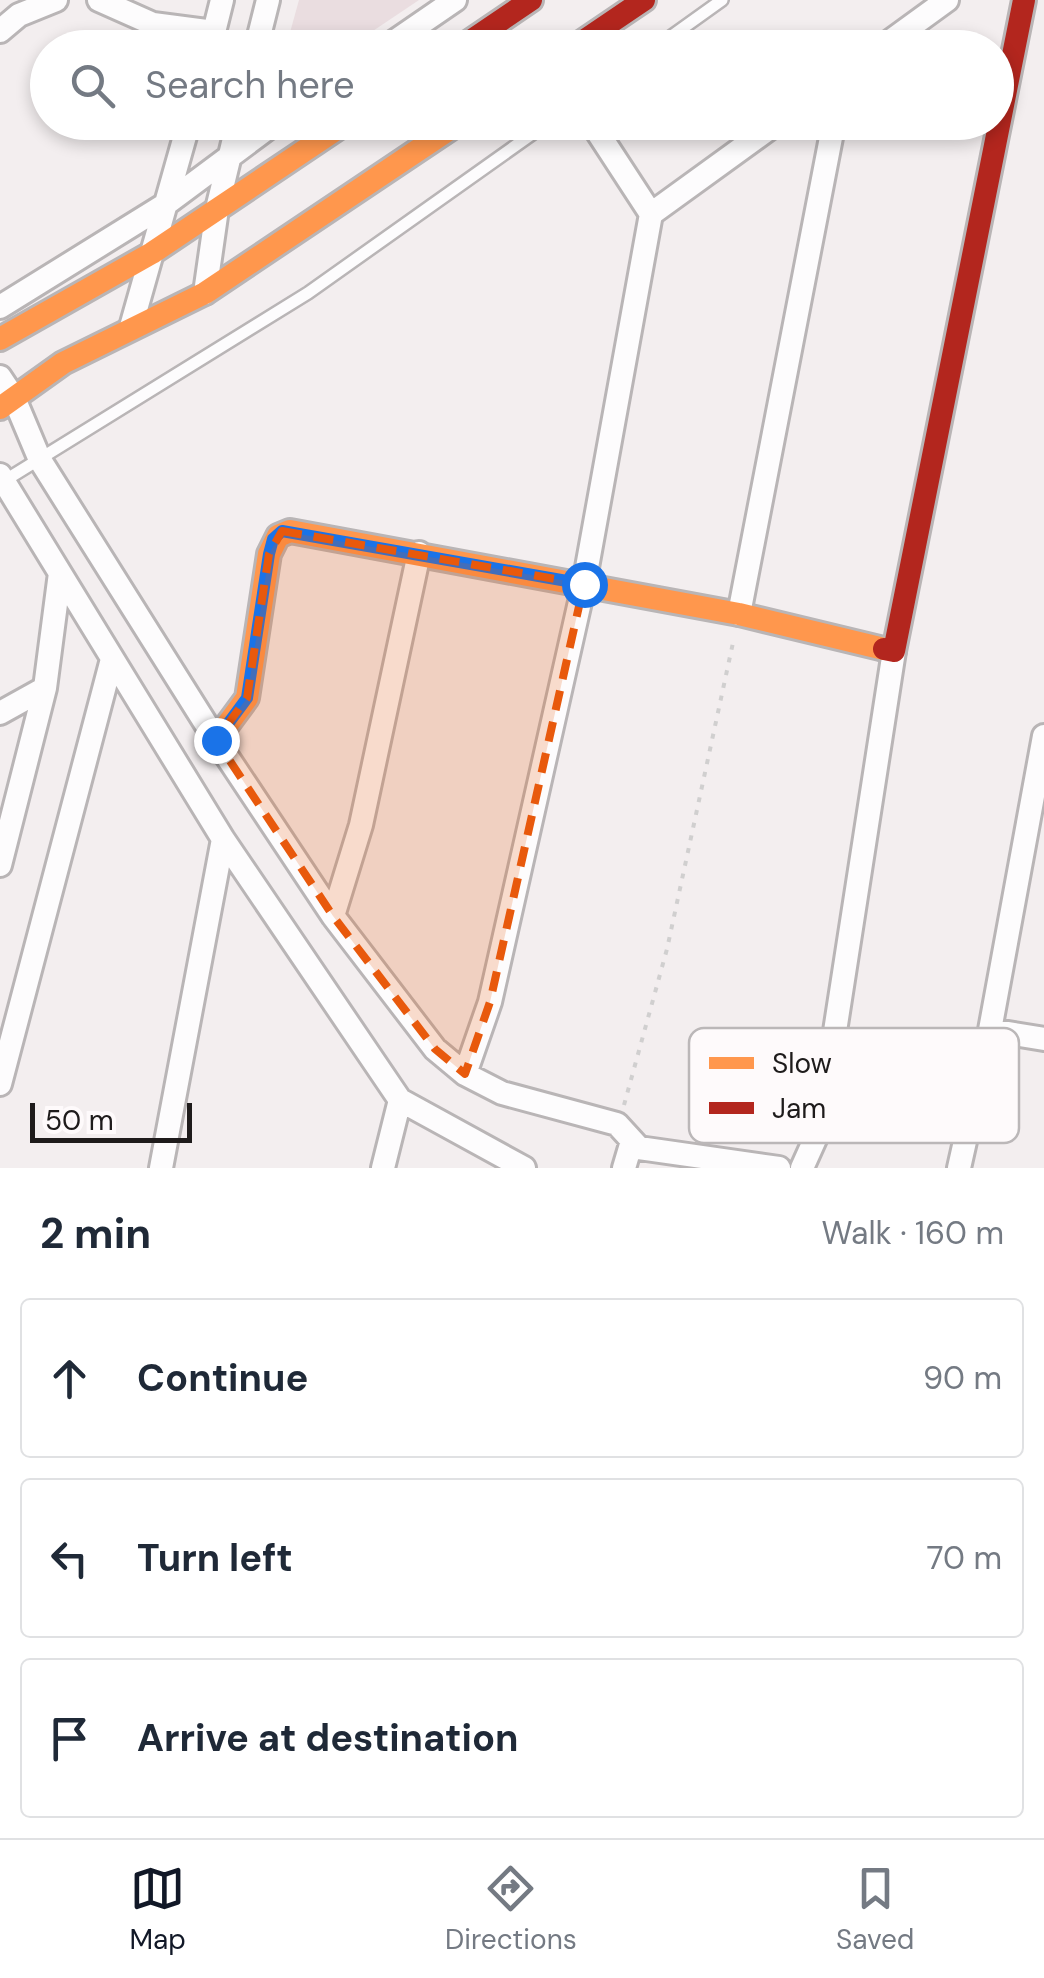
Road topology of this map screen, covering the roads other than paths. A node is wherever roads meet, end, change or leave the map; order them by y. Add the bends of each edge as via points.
1 (56, 0) edge
2 (99, 0) edge
3 (222, 0) edge
4 (268, 0) edge
5 (455, 0) edge
6 (531, 0) edge
7 (644, 0) edge
8 (722, 0) edge
9 (947, 0) edge
10 (1024, 0) edge
11 (175, 30) edge
12 (214, 30) edge
13 (260, 30) edge
14 (412, 30) edge
15 (487, 30) edge
16 (600, 30) edge
17 (680, 30) edge
18 (906, 30) edge
19 (0, 31) edge
20 (1014, 50) edge
21 (184, 140) edge
22 (234, 140) edge
23 (250, 140) edge
24 (320, 140) edge
25 (433, 140) edge
26 (524, 140) edge
27 (603, 140) edge
28 (753, 140) edge
29 (830, 140) edge
30 (996, 140) edge
31 (231, 153) junction
32 (166, 204) junction
33 (217, 209) junction
34 (652, 214) junction
35 (152, 253) junction
36 (205, 292) junction
37 (0, 306) edge
38 (132, 327) junction
39 (0, 339) edge
40 (0, 377) edge
41 (7, 403) edge
42 (40, 460) junction
43 (1, 480) edge
44 (419, 553) junction
45 (60, 573) junction
46 (584, 584) junction
47 (738, 614) junction
48 (894, 651) junction
49 (112, 659) junction
50 (45, 688) junction
51 (0, 713) edge
52 (1044, 736) edge
53 (216, 740) junction
54 (223, 839) junction
55 (0, 864) edge
56 (333, 916) junction
57 (836, 1028) edge
58 (990, 1028) edge
59 (1019, 1035) edge
60 (1044, 1039) edge
61 (466, 1074) junction
62 (0, 1084) edge
63 (400, 1100) junction
64 (813, 1143) edge
65 (965, 1143) edge
66 (638, 1146) edge
67 (625, 1167) edge
68 (162, 1168) edge
69 (383, 1168) edge
70 (524, 1168) edge
71 (780, 1168) edge
72 (802, 1168) edge
73 (959, 1168) edge

1 - 19 street
2 - 11 street
3 - 12 street
4 - 13 street
5 - 14 street
6 - 15 street
7 - 16 street
8 - 17 lane
9 - 18 street
10 - 20 street
21 - 32 street
22 - 31 street
23 - 31 street
24 - 33 street
25 - 36 street
26 - 42 lane via 308,293
27 - 34 street
28 - 34 street
29 - 47 street
30 - 48 street
31 - 32 street
31 - 33 street
32 - 35 street
32 - 37 street
33 - 35 street
33 - 36 street
34 - 46 street
35 - 38 street
35 - 39 street
36 - 38 street
38 - 41 street via 63,363
40 - 41 street
41 - 42 street
42 - 43 lane
42 - 53 street
43 - 45 street
44 - 46 street
44 - 53 street via 296,530 273,539 247,698
44 - 56 street via 361,824
45 - 49 street
45 - 50 street
46 - 47 street
46 - 61 street via 490,1002
47 - 48 street
48 - 57 street
49 - 54 street
49 - 62 street
50 - 51 street
50 - 55 street
52 - 58 street
53 - 56 street
54 - 63 street
54 - 68 street
56 - 61 street via 434,1049
59 - 60 street
61 - 66 street
63 - 69 street
63 - 70 street
64 - 72 street
65 - 73 street
66 - 67 street
66 - 71 street

